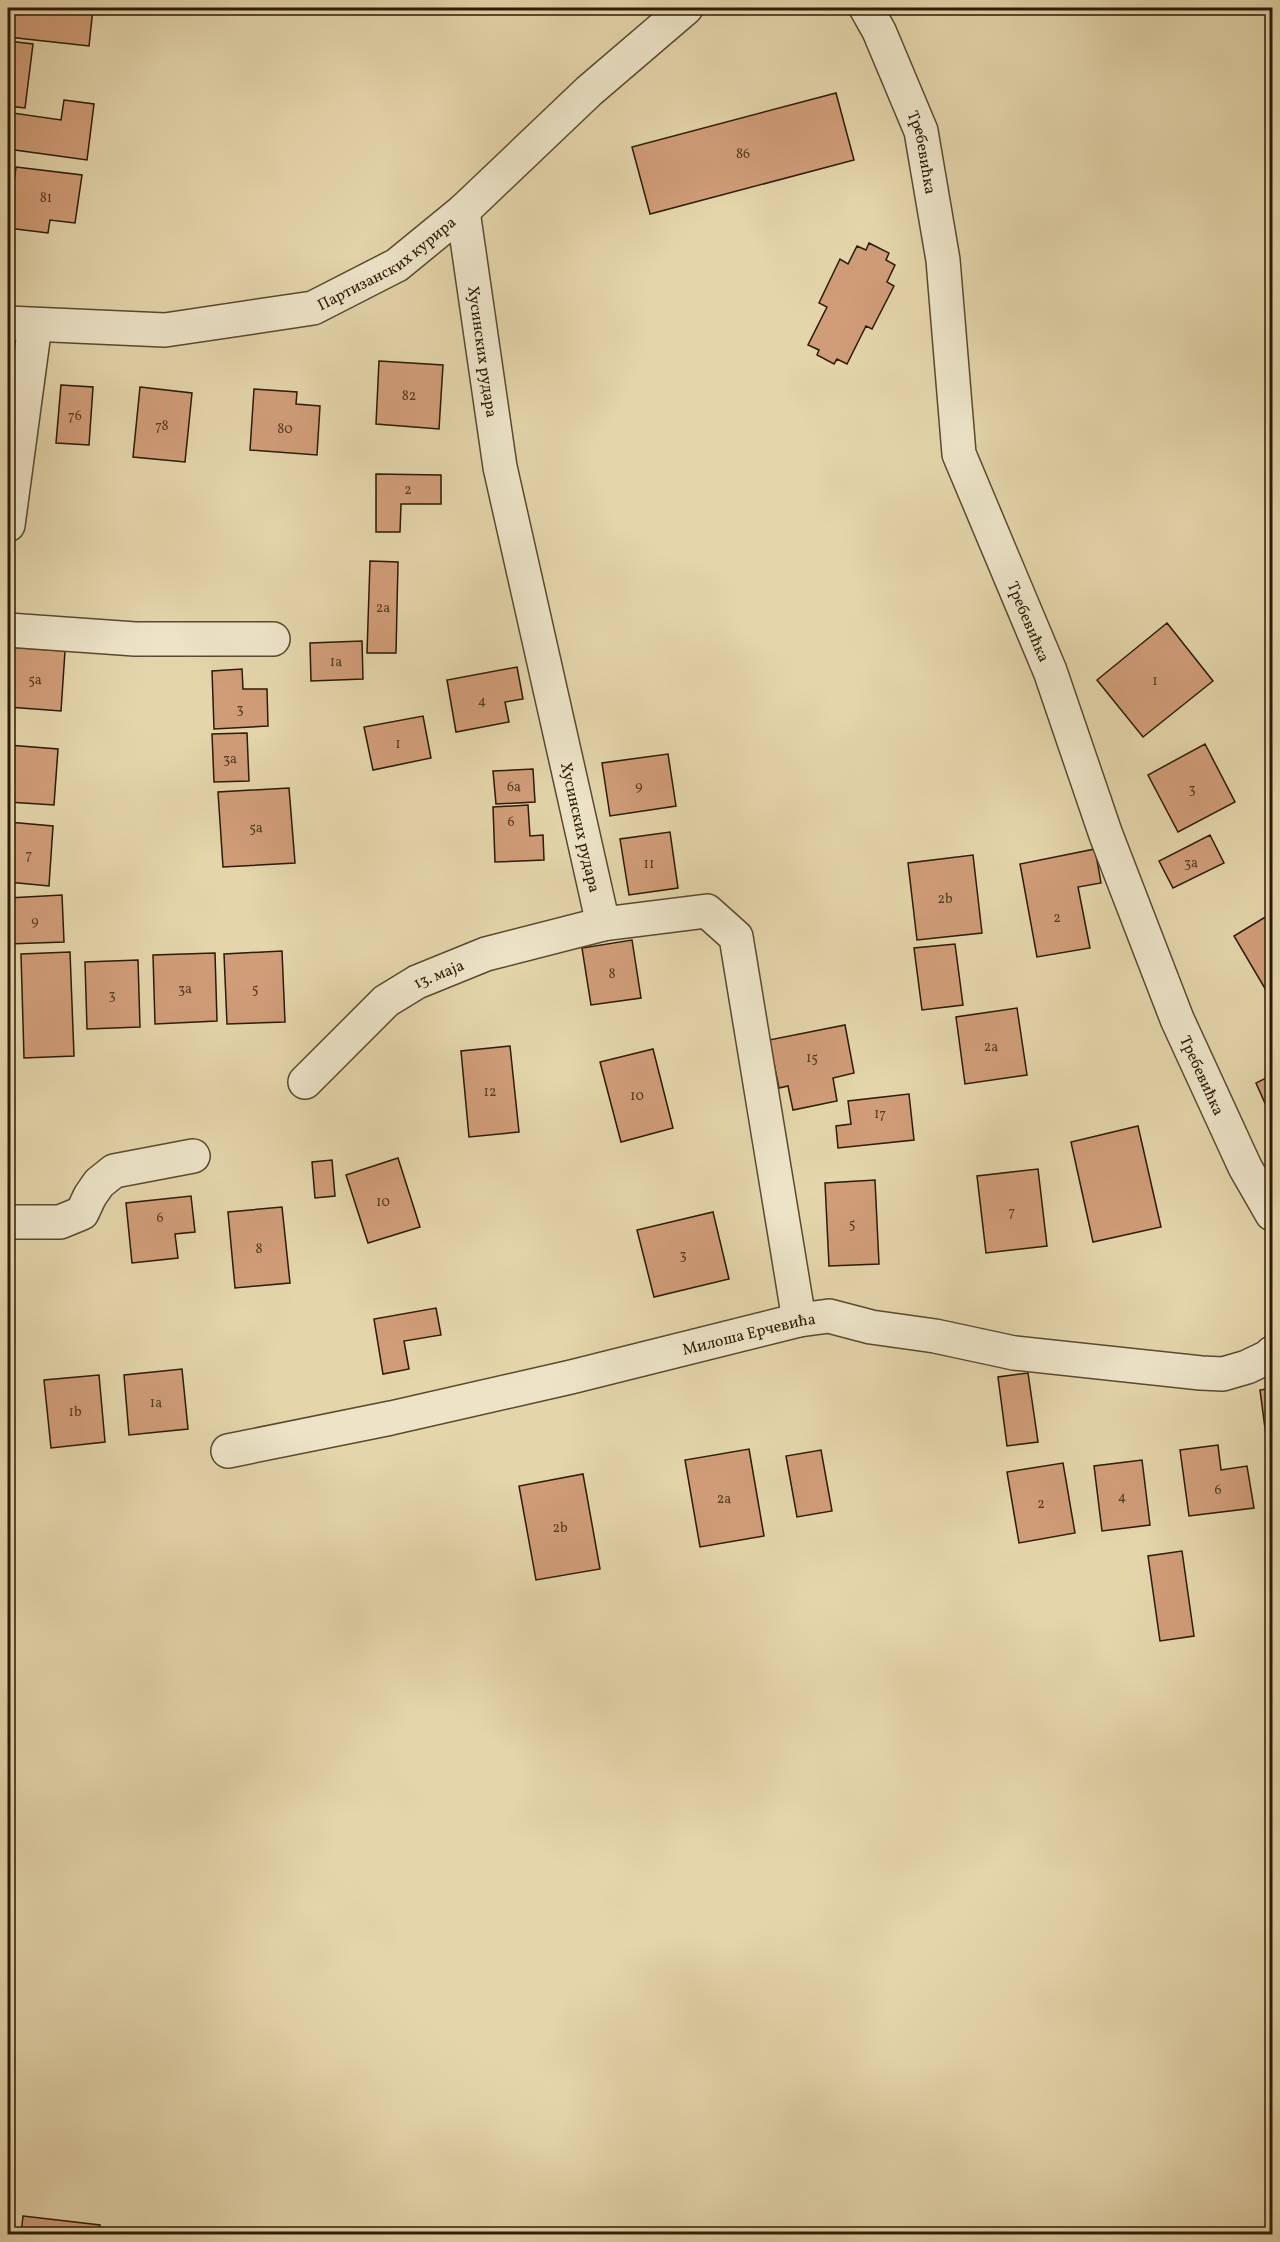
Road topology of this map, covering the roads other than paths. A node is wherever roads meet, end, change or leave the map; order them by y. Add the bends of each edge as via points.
1 (686, 8) edge
2 (866, 8) edge
3 (463, 211) junction
4 (21, 324) edge
5 (8, 525) edge
6 (8, 630) edge
7 (273, 639) dead end
8 (603, 924) junction
9 (305, 1082) dead end
10 (193, 1156) dead end
11 (1272, 1214) edge
12 (8, 1222) edge
13 (799, 1320) junction
14 (1272, 1353) edge
15 (228, 1451) dead end

1 - 3 street, Партизанских курира via 589,91
2 - 11 street, Требевићка via 921,131 943,260 959,454 1050,671 1106,835 1177,1019 1245,1167
3 - 4 street, Партизанских курира via 397,265 313,308 165,330
3 - 8 street, Хусинских рудара via 500,467
4 - 5 street
6 - 7 street via 135,639
8 - 9 street, 13. маја via 486,954 417,982 386,1001
8 - 13 street via 707,912 736,937
10 - 12 street via 114,1171 99,1183 82,1213 60,1222
13 - 14 street, Милоша Ерчевића via 829,1316 1014,1353 1201,1373 1223,1374 1268,1358
13 - 15 street, Милоша Ерчевића via 391,1419

